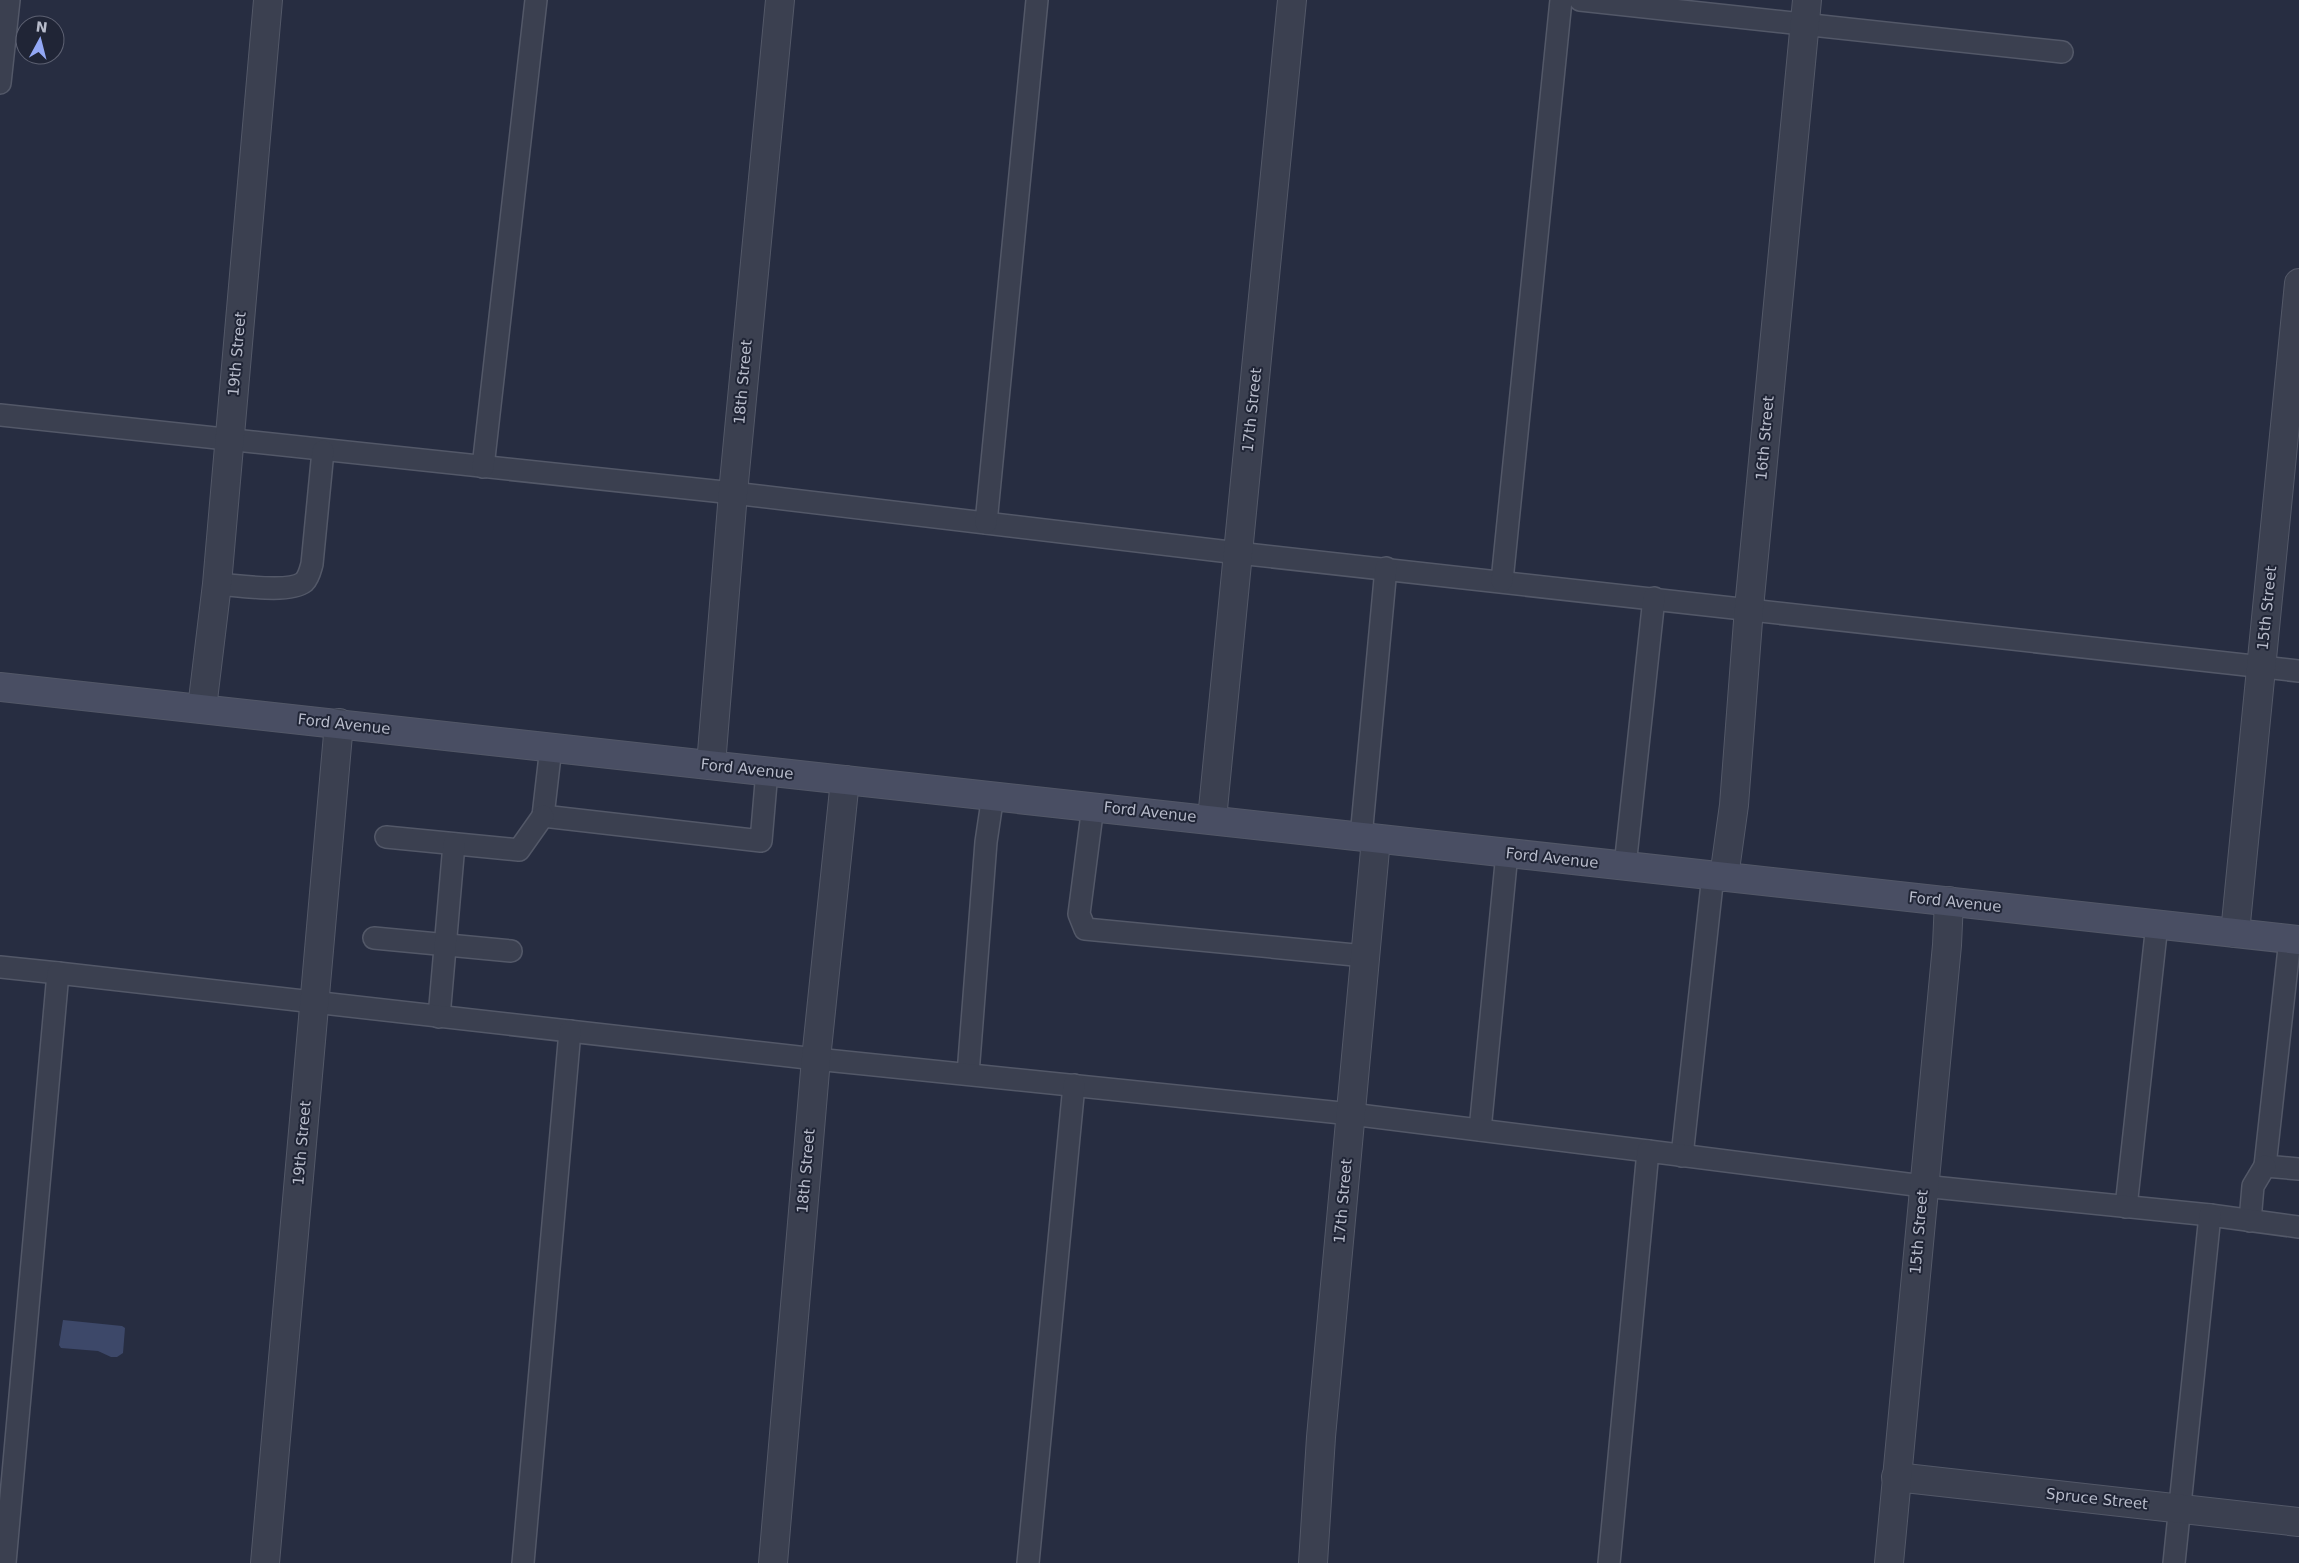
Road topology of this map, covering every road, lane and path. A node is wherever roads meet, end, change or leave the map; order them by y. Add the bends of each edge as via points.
1 (9, 0) edge
2 (268, 0) edge
3 (536, 0) edge
4 (780, 0) edge
5 (1037, 0) edge
6 (1292, 0) edge
7 (1561, 0) edge
8 (1580, 0) edge
9 (1806, 12) edge
10 (2062, 52) dead end
11 (0, 83) edge
12 (2299, 283) edge
13 (0, 415) edge
14 (230, 441) junction
15 (323, 451) junction
16 (483, 467) junction
17 (733, 493) junction
18 (986, 522) junction
19 (1238, 553) junction
20 (1386, 568) junction
21 (1502, 581) junction
22 (217, 584) junction
23 (1654, 598) junction
24 (1749, 608) junction
25 (2262, 666) junction
26 (2299, 671) edge
27 (0, 687) edge
28 (202, 708) junction
29 (340, 723) junction
30 (551, 747) junction
31 (711, 765) junction
32 (767, 771) junction
33 (845, 780) junction
34 (993, 795) junction
35 (1093, 806) junction
36 (543, 816) junction
37 (1212, 819) junction
38 (386, 837) dead end
39 (1368, 838) junction
40 (454, 844) junction
41 (1507, 853) junction
42 (1626, 866) junction
43 (1718, 876) junction
44 (1949, 901) junction
45 (2157, 924) junction
46 (2236, 933) junction
47 (374, 938) dead end
48 (2294, 939) edge
49 (445, 946) junction
50 (511, 951) dead end
51 (1365, 956) junction
52 (0, 967) edge
53 (58, 973) junction
54 (315, 1003) junction
55 (439, 1017) junction
56 (570, 1031) junction
57 (816, 1059) junction
58 (968, 1074) junction
59 (1074, 1085) junction
60 (1351, 1114) junction
61 (1480, 1130) junction
62 (1648, 1151) junction
63 (1682, 1156) junction
64 (2264, 1166) junction
65 (2299, 1169) edge
66 (1923, 1186) junction
67 (2126, 1207) junction
68 (2210, 1215) junction
69 (2250, 1221) junction
70 (2299, 1227) edge
71 (1896, 1477) junction
72 (2179, 1508) junction
73 (2299, 1522) edge
74 (6, 1563) edge
75 (264, 1563) edge
76 (522, 1563) edge
77 (773, 1563) edge
78 (1028, 1563) edge
79 (1313, 1563) edge
80 (1609, 1563) edge
81 (1889, 1563) edge
82 (2174, 1563) edge

1 - 11 lane
2 - 14 street, 19th Street
3 - 16 lane
4 - 17 street, 18th Street
5 - 18 lane
6 - 19 street, 17th Street
7 - 21 lane
8 - 9 lane
9 - 10 lane
9 - 24 street, 16th Street
12 - 25 street, 15th Street
13 - 14 lane
14 - 15 lane
14 - 22 street, 19th Street
15 - 16 lane
15 - 22 lane via 308,578 289,588
16 - 17 lane
17 - 18 lane
17 - 31 street, 18th Street
18 - 19 lane
19 - 20 lane
19 - 37 street, 17th Street
20 - 21 lane
20 - 39 lane
21 - 23 lane
22 - 28 street, 19th Street
23 - 24 lane
23 - 42 lane
24 - 25 lane
24 - 43 street, 16th Street via 1734,805
25 - 26 lane
25 - 46 street, 15th Street
27 - 28 main road, Ford Avenue
28 - 29 main road, Ford Avenue
29 - 30 main road, Ford Avenue
29 - 54 street, 19th Street
30 - 31 main road, Ford Avenue
30 - 36 lane
31 - 32 main road, Ford Avenue
32 - 33 main road, Ford Avenue
32 - 36 lane via 762,841
33 - 34 main road, Ford Avenue
33 - 57 street, 18th Street
34 - 35 main road, Ford Avenue
34 - 58 lane via 986,842
35 - 37 main road, Ford Avenue
35 - 51 lane via 1078,914 1085,929
36 - 40 lane via 519,850
37 - 39 main road, Ford Avenue
38 - 40 lane
39 - 41 main road, Ford Avenue
39 - 51 street, 17th Street
40 - 49 lane
41 - 42 main road, Ford Avenue
41 - 61 lane
42 - 43 main road, Ford Avenue
43 - 44 main road, Ford Avenue
43 - 63 lane
44 - 45 main road, Ford Avenue
44 - 66 street, 15th Street
45 - 46 main road, Ford Avenue
45 - 67 lane
46 - 48 main road, Ford Avenue
47 - 49 lane
48 - 64 lane
49 - 50 lane
49 - 55 lane
51 - 60 street, 17th Street
52 - 53 lane
53 - 54 lane
53 - 74 lane
54 - 55 lane
54 - 75 street, 19th Street
55 - 56 lane
56 - 57 lane
56 - 76 lane
57 - 58 lane
57 - 77 street, 18th Street
58 - 59 lane
59 - 60 lane
59 - 78 lane
60 - 61 lane
60 - 79 street, 17th Street via 1321,1437
61 - 62 lane
62 - 63 lane
62 - 80 lane
63 - 66 lane
64 - 65 lane
64 - 69 lane via 2253,1186
66 - 67 lane
66 - 71 street, 15th Street
67 - 68 lane
68 - 69 lane
68 - 72 lane
69 - 70 lane
71 - 72 street, Spruce Street
71 - 81 street, 15th Street
72 - 73 street, Spruce Street
72 - 82 lane

